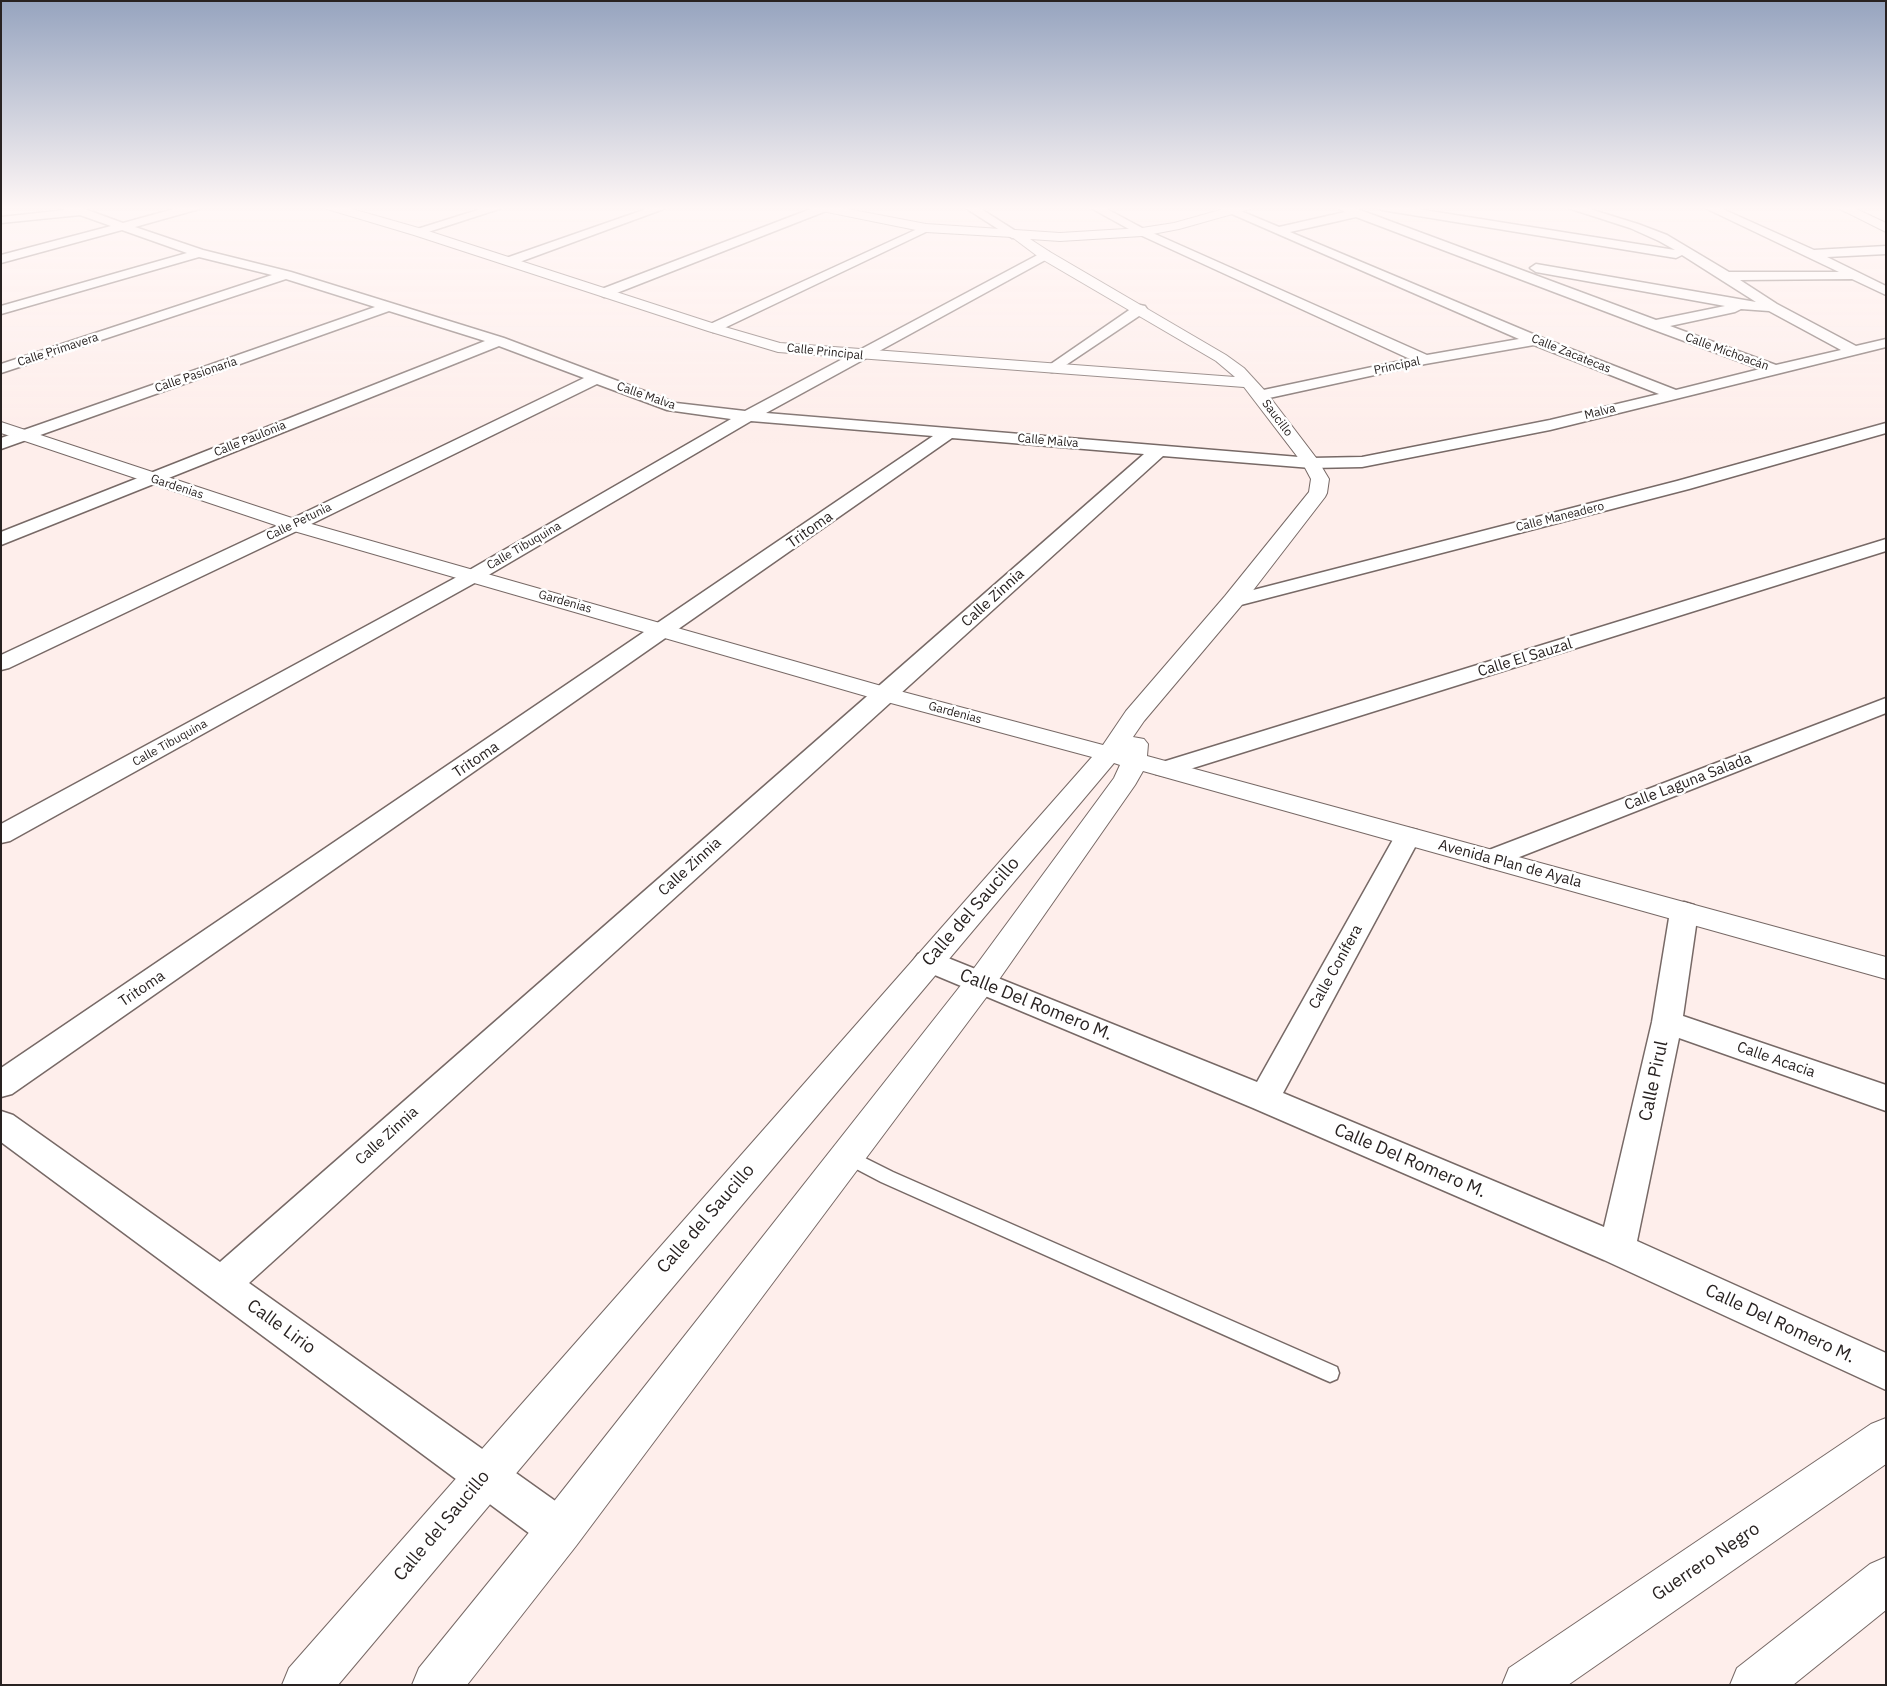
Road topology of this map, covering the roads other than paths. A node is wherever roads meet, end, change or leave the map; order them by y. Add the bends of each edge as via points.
1 (85, 286) edge
2 (254, 286) edge
3 (322, 286) edge
4 (582, 286) edge
5 (623, 286) edge
6 (803, 286) edge
7 (989, 286) edge
8 (1099, 286) edge
9 (1261, 286) edge
10 (1407, 286) edge
11 (1548, 286) edge
12 (1632, 286) edge
13 (1740, 286) edge
14 (604, 293) junction
15 (391, 306) junction
16 (1748, 306) junction
17 (1772, 307) junction
18 (1140, 309) junction
19 (1, 310) edge
20 (1654, 325) junction
21 (713, 328) junction
22 (1535, 340) junction
23 (499, 341) junction
24 (1886, 343) edge
25 (1855, 350) junction
26 (859, 356) junction
27 (1425, 360) junction
28 (1052, 368) junction
29 (1, 369) edge
30 (1775, 370) junction
31 (595, 379) junction
32 (1254, 389) junction
33 (1673, 394) junction
34 (748, 416) junction
35 (1, 427) edge
36 (1886, 428) edge
37 (950, 432) junction
38 (25, 435) junction
39 (1, 444) edge
40 (1159, 450) junction
41 (1312, 463) junction
42 (151, 478) junction
43 (294, 524) junction
44 (1, 539) edge
45 (1886, 545) edge
46 (473, 576) junction
47 (1233, 601) junction
48 (664, 630) junction
49 (1, 663) edge
50 (884, 694) junction
51 (1886, 705) edge
52 (1136, 762) junction
53 (1, 835) edge
54 (1408, 836) junction
55 (1490, 859) junction
56 (1684, 912) junction
57 (928, 961) junction
58 (1886, 968) edge
59 (980, 983) junction
60 (1667, 1022) junction
61 (1, 1085) edge
62 (1886, 1098) edge
63 (1264, 1099) junction
64 (1, 1124) edge
65 (847, 1156) junction
66 (1617, 1249) junction
67 (221, 1284) junction
68 (1330, 1372) dead end
69 (1886, 1372) edge
70 (1886, 1439) edge
71 (485, 1475) junction
72 (560, 1530) junction
73 (1886, 1580) edge
74 (1757, 1684) edge
75 (306, 1685) edge
76 (436, 1685) edge
77 (1526, 1685) edge

1 - 19 street
2 - 29 street, Calle Primavera
3 - 15 street, Calle Malva
4 - 14 street, Calle Principal
5 - 14 street
6 - 21 street
7 - 26 street, Calle Tibuquina
8 - 18 street, Saucillo
9 - 27 street
10 - 22 street, Calle Zacatecas
11 - 20 street, Calle Michoacán
12 - 16 street
13 - 17 street
14 - 21 street, Calle Principal
15 - 23 street, Calle Malva
15 - 38 street, Calle Pasionaria
16 - 17 street
16 - 20 street
17 - 25 street
18 - 28 street
18 - 32 street, Saucillo via 1221,358
20 - 30 street, Calle Michoacán
21 - 26 street, Calle Principal via 778,347
22 - 27 street, Principal
22 - 33 street, Calle Zacatecas
23 - 31 street, Calle Malva
23 - 42 street, Calle Paulonia
24 - 25 street, Malva
25 - 30 street, Malva
26 - 28 street, Calle Principal
26 - 34 street, Calle Tibuquina
27 - 32 street, Principal
28 - 32 street, Calle Principal
30 - 33 street, Malva
31 - 34 street, Calle Malva via 673,407
31 - 43 street, Calle Petunia
32 - 41 street, Saucillo
33 - 41 street, Malva via 1550,425 1362,462
34 - 37 street, Calle Malva
34 - 46 street, Calle Tibuquina
35 - 38 street, Gardenias
36 - 47 street, Calle Maneadero via 1683,485
37 - 40 street, Calle Malva
37 - 48 street, Tritoma
38 - 39 street, Calle Pasionaria
38 - 42 street, Gardenias
40 - 41 street, Calle Malva
40 - 50 street, Calle Zinnia
41 - 47 street, Saucillo via 1320,479 1318,493
42 - 43 street, Gardenias
42 - 44 street, Calle Paulonia
43 - 46 street, Gardenias
43 - 49 street, Calle Petunia
45 - 52 street, Calle El Sauzal
46 - 48 street, Gardenias
46 - 53 street, Calle Tibuquina
47 - 52 street, Saucillo via 1135,716
48 - 50 street, Gardenias
48 - 61 street, Tritoma
50 - 52 street, Gardenias
50 - 67 street, Calle Zinnia
51 - 55 street, Calle Laguna Salada
52 - 54 street, Avenida Plan de Ayala
52 - 57 street, Calle del Saucillo
52 - 59 street
54 - 55 street, Avenida Plan de Ayala
54 - 63 street, Calle Conífera
55 - 56 street, Avenida Plan de Ayala
56 - 58 street, Avenida Plan de Ayala
56 - 60 street, Calle Pirul
57 - 59 street, Calle Del Romero M.
57 - 71 street, Calle del Saucillo
59 - 63 street, Calle Del Romero M.
59 - 65 street
60 - 62 street, Calle Acacia
60 - 66 street, Calle Pirul
63 - 66 street, Calle Del Romero M.
64 - 67 street, Calle Lirio
65 - 68 lane
65 - 72 street
66 - 69 street, Calle Del Romero M.
67 - 71 street, Calle Lirio
70 - 77 street, Guerrero Negro
71 - 72 street, Calle Lirio
71 - 75 street, Calle del Saucillo
72 - 76 street
73 - 74 street

